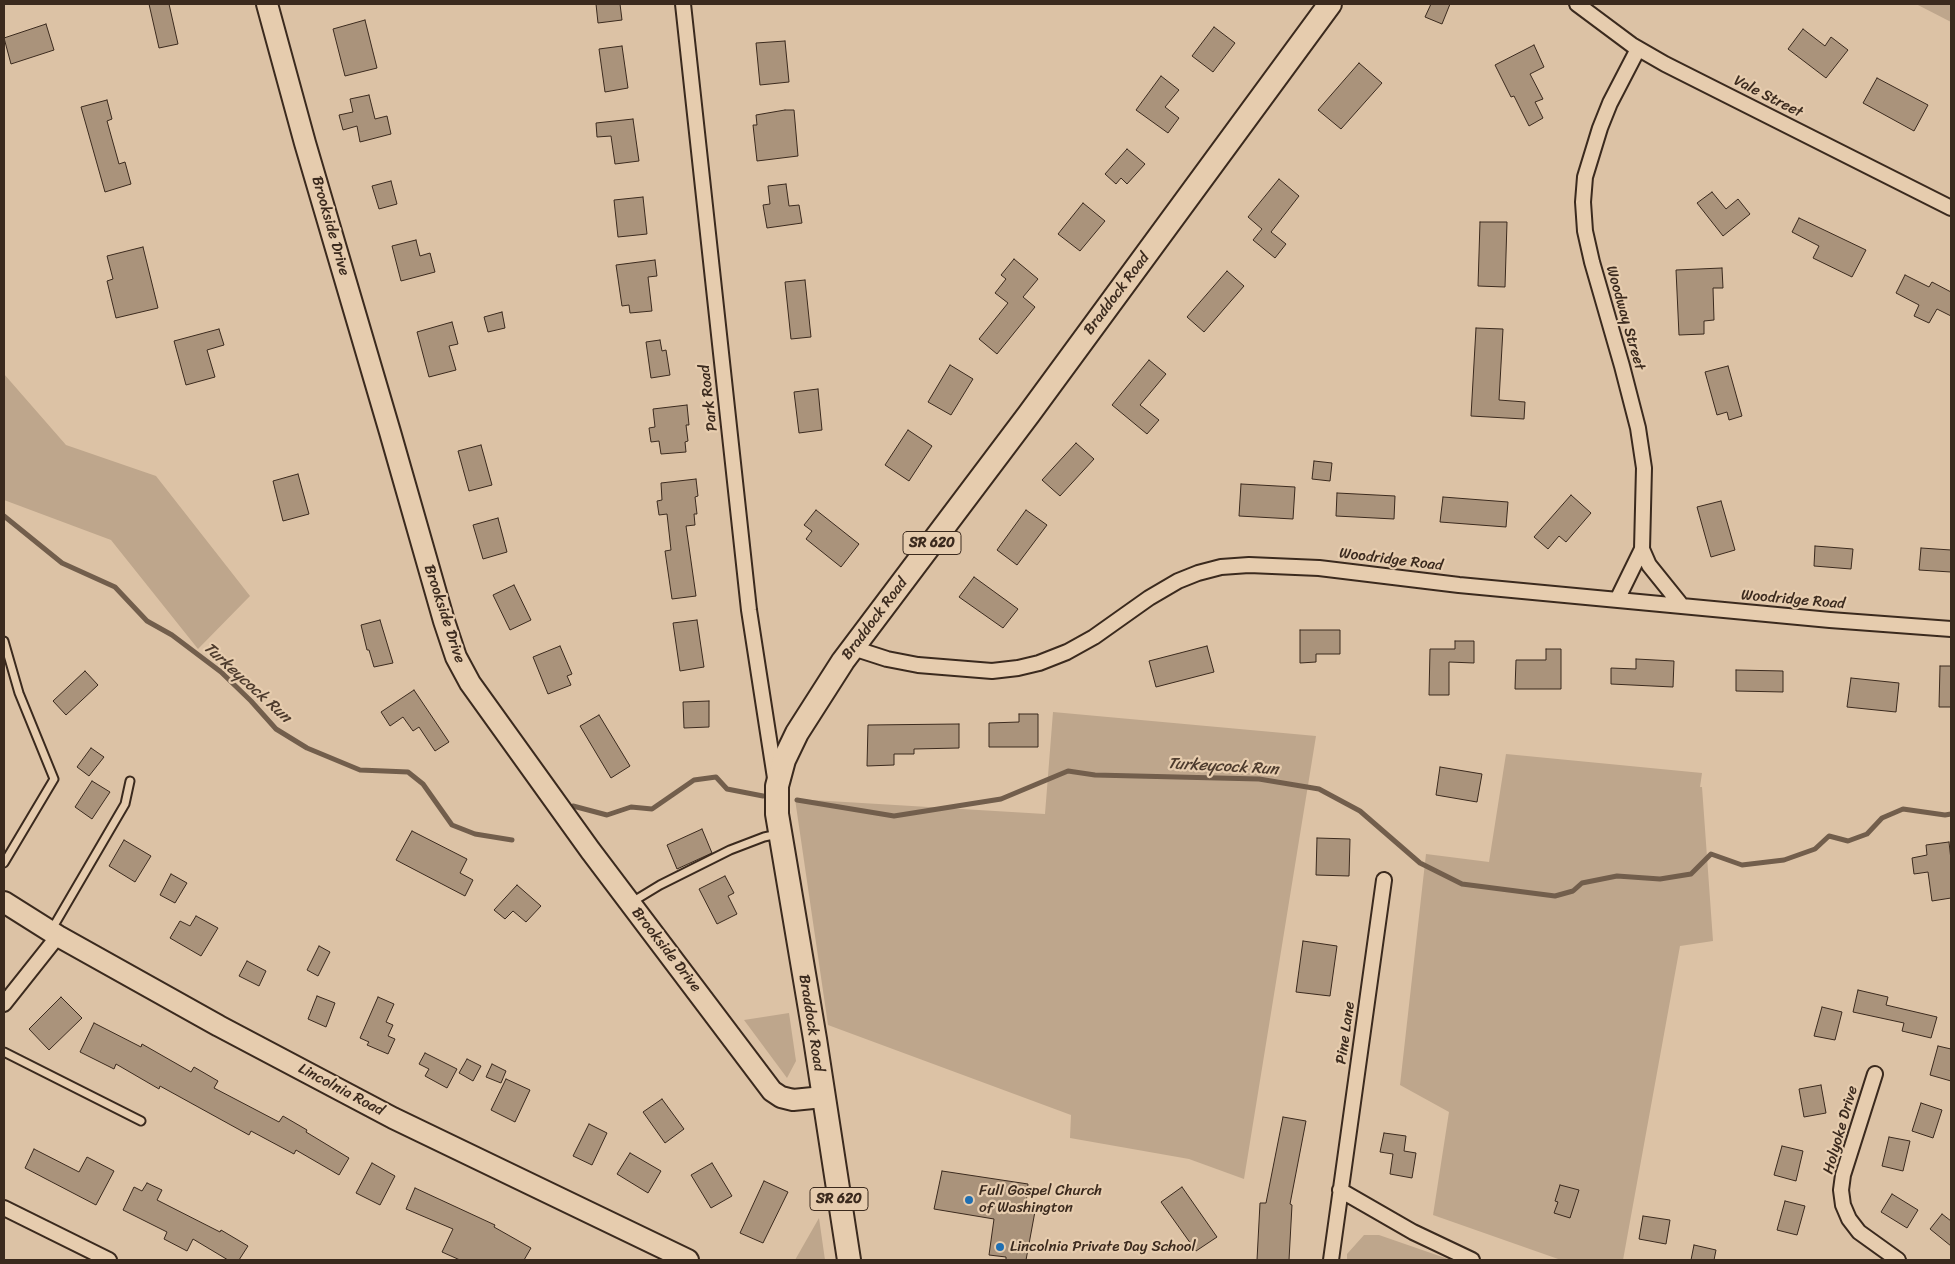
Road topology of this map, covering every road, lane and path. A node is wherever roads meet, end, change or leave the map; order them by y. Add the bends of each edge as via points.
1 (267, 4) edge
2 (683, 4) edge
3 (1330, 4) edge
4 (1577, 4) edge
5 (1638, 49) junction
6 (1951, 208) edge
7 (1642, 548) junction
8 (1617, 600) junction
9 (1682, 606) junction
10 (1951, 628) edge
11 (4, 641) edge
12 (853, 648) junction
13 (130, 781) dead end
14 (777, 786) junction
15 (780, 834) junction
16 (4, 863) edge
17 (1384, 880) dead end
18 (4, 902) edge
19 (630, 904) junction
20 (54, 934) junction
21 (4, 1004) edge
22 (4, 1052) edge
23 (1875, 1074) dead end
24 (823, 1097) junction
25 (141, 1120) dead end
26 (1340, 1190) junction
27 (4, 1208) edge
28 (109, 1260) edge
29 (688, 1260) edge
30 (847, 1260) edge
31 (1331, 1260) edge
32 (1472, 1260) edge
33 (1898, 1260) edge

1 - 19 street, Brookside Drive via 456,657 475,690
2 - 14 street, Park Road via 749,610
3 - 12 main road, Braddock Road / SR 620
4 - 5 street, Vale Street
5 - 6 street, Vale Street
5 - 7 street, Woodway Street via 1600,128 1585,177 1583,202 1592,262 1638,428 1644,468
7 - 8 street, Woodway Street
7 - 9 street via 1649,565
8 - 9 street, Woodridge Road
8 - 12 street, Woodridge Road via 1319,568 1249,565 1221,567 1178,581 1067,652 1018,668 992,671 927,667
9 - 10 street, Woodridge Road
11 - 16 lane via 19,693 54,779
12 - 14 main road, Braddock Road / SR 620 via 797,733 784,760
13 - 20 lane via 125,804
14 - 15 main road, Braddock Road / SR 620
15 - 19 lane via 730,850
15 - 24 main road, Braddock Road / SR 620
17 - 26 street, Pine Lane
18 - 20 street, Lincolnia Road
19 - 24 street, Brookside Drive via 772,1091 794,1100
20 - 21 street
20 - 29 street, Lincolnia Road via 394,1118
22 - 25 lane
23 - 33 street, Holyoke Drive via 1841,1190 1849,1219 1859,1232
24 - 30 main road, Braddock Road / SR 620
26 - 31 street, Pine Lane
26 - 32 street via 1413,1232
27 - 28 street

